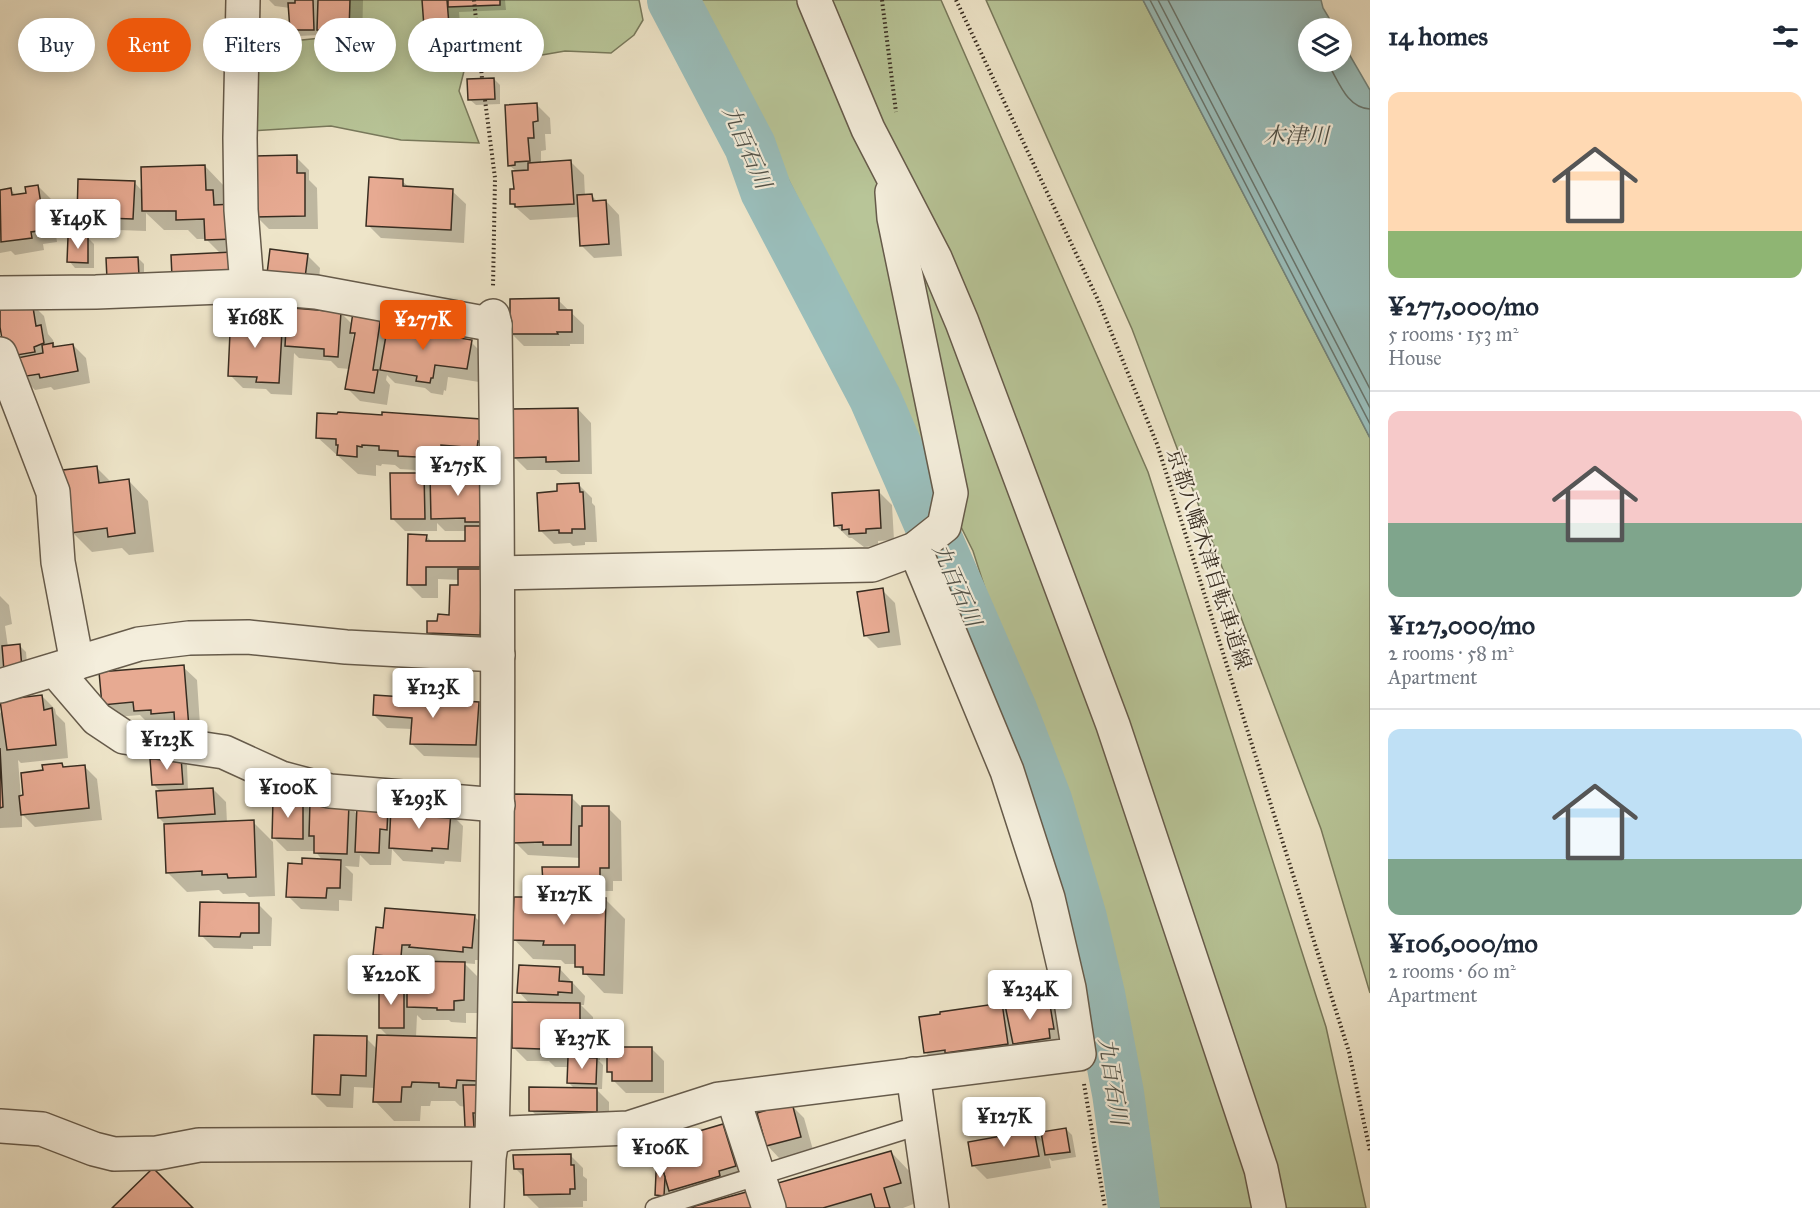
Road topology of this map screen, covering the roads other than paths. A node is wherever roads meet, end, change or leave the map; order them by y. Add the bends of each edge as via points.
1 (243, 0) edge
2 (814, 0) edge
3 (891, 176) junction
4 (247, 286) junction
5 (0, 293) edge
6 (0, 354) edge
7 (915, 549) junction
8 (498, 573) junction
9 (498, 655) junction
10 (66, 667) junction
11 (0, 686) edge
12 (498, 805) junction
13 (913, 1074) junction
14 (733, 1098) junction
15 (920, 1125) junction
16 (0, 1126) edge
17 (492, 1139) junction
18 (759, 1175) junction
19 (926, 1206) edge
20 (488, 1208) edge
21 (655, 1208) edge
22 (769, 1208) edge
23 (1269, 1208) edge

1 - 4 street via 241,210
2 - 3 street
3 - 7 street via 894,218 951,493 944,526
3 - 23 street via 935,258 962,322 1113,725 1261,1169
4 - 5 street
4 - 8 street via 316,292 494,320
6 - 10 street via 53,492
7 - 8 street via 872,565
7 - 13 street via 1010,782 1048,898 1070,988 1079,1054
8 - 9 street
9 - 10 street via 248,637 189,638 139,644
9 - 12 street
10 - 11 street
10 - 12 street via 97,719 124,737 224,752 281,778 330,791
12 - 17 street
13 - 14 street
13 - 15 street
14 - 17 street via 718,1099 628,1128 508,1133
14 - 18 street
15 - 18 lane
15 - 19 street
16 - 17 street via 42,1129 114,1154 157,1153 199,1145 479,1144
17 - 20 street
18 - 21 lane
18 - 22 street

